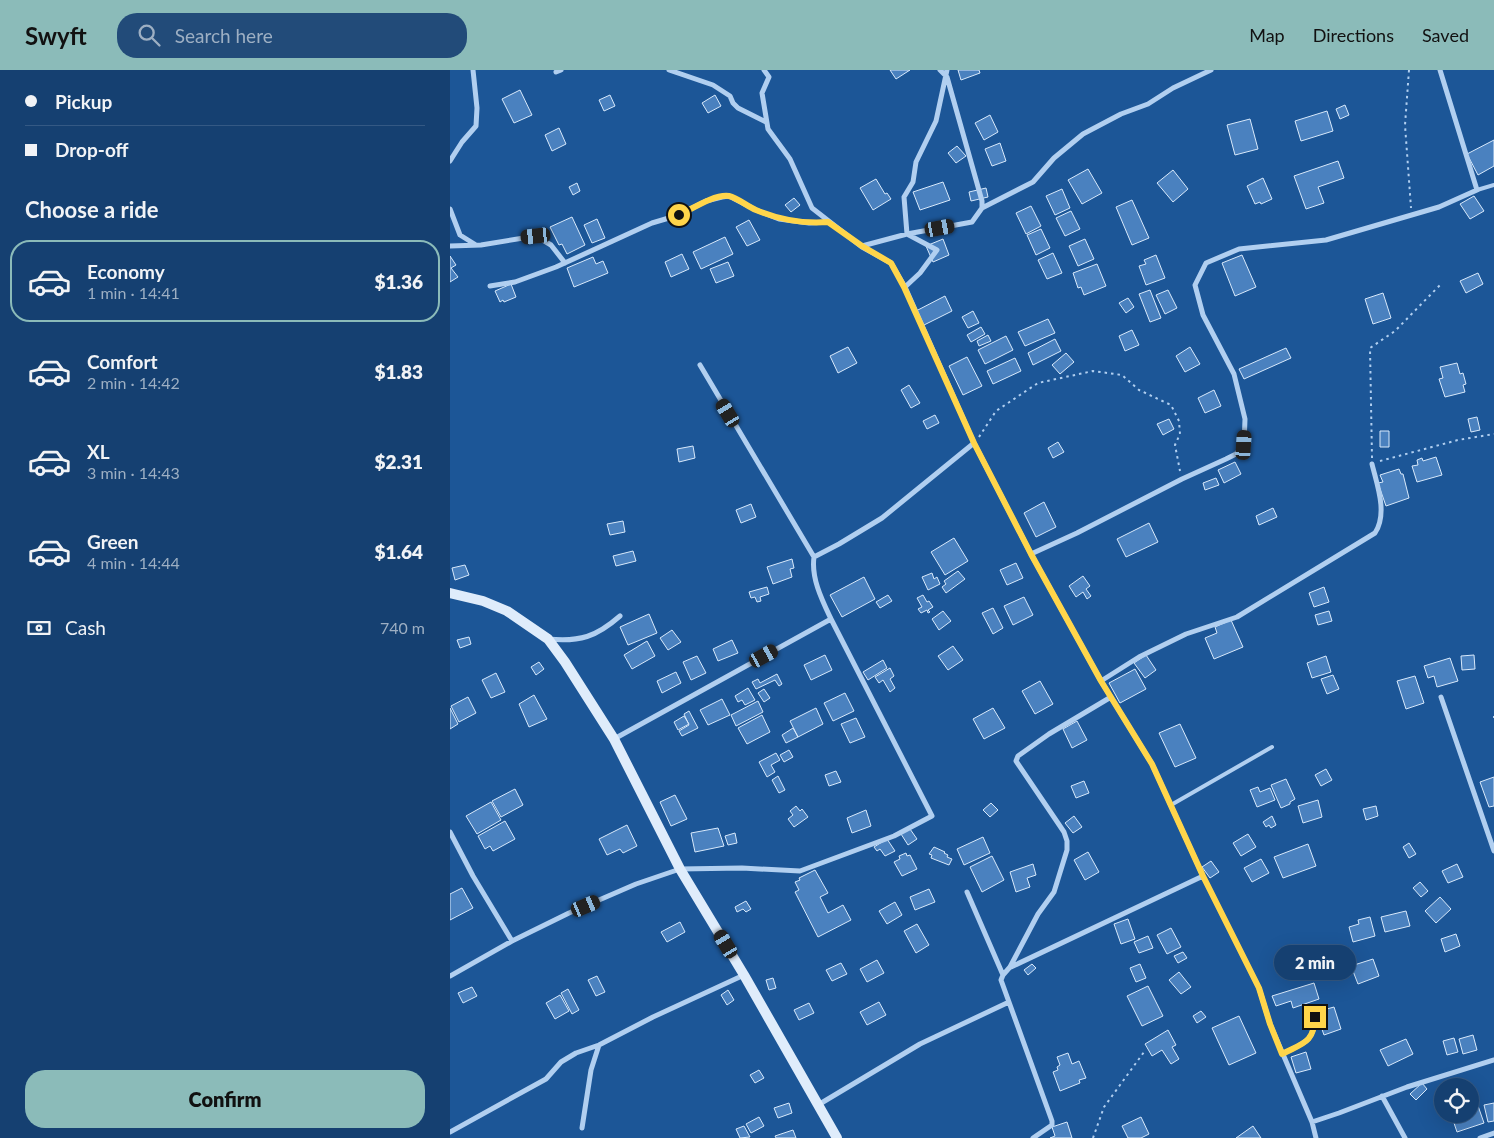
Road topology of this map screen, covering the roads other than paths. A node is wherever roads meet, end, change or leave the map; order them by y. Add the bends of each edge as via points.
1 (473, 70) edge
2 (669, 70) edge
3 (764, 70) edge
4 (940, 70) edge
5 (948, 70) edge
6 (1211, 70) edge
7 (1440, 70) edge
8 (946, 77) junction
9 (766, 122) junction
10 (450, 161) edge
11 (1494, 184) edge
12 (1477, 190) junction
13 (982, 208) junction
14 (450, 209) edge
15 (828, 222) junction
16 (907, 234) junction
17 (476, 245) junction
18 (450, 246) edge
19 (862, 246) junction
20 (565, 263) junction
21 (490, 286) dead end
22 (904, 287) junction
23 (700, 365) dead end
24 (974, 443) junction
25 (1372, 464) road end
26 (1031, 554) junction
27 (814, 557) junction
28 (450, 593) edge
29 (620, 616) dead end
30 (831, 619) junction
31 (548, 639) junction
32 (1101, 681) junction
33 (1111, 697) junction
34 (1441, 697) dead end
35 (614, 739) junction
36 (1272, 747) dead end
37 (1171, 806) junction
38 (450, 832) edge
39 (1494, 851) edge
40 (680, 869) junction
41 (1203, 876) junction
42 (967, 892) dead end
43 (512, 941) junction
44 (1010, 967) junction
45 (744, 975) junction
46 (1003, 975) junction
47 (450, 976) edge
48 (1009, 1002) junction
49 (1315, 1017) dead end
50 (599, 1045) junction
51 (1282, 1054) junction
52 (1494, 1060) edge
53 (1382, 1096) junction
54 (818, 1105) junction
55 (1312, 1122) junction
56 (582, 1128) dead end
57 (450, 1132) edge
58 (1494, 1133) edge
59 (836, 1138) edge
60 (1033, 1138) edge
61 (1316, 1138) edge
62 (1405, 1138) edge
63 (1480, 1138) edge

1 - 10 street via 476,126
2 - 9 street via 714,85 730,96 733,104
3 - 9 street via 769,77 762,93
4 - 8 street
5 - 8 street
6 - 13 street via 1083,134 1054,158 1033,182
7 - 12 street
8 - 13 street
8 - 16 street via 936,121 916,162 913,182 904,197
9 - 15 street via 790,159 812,208
11 - 12 lane
12 - 26 street via 1439,207 1326,240 1239,249 1206,263 1195,285 1203,315 1234,374 1244,419 1244,445 1236,454
13 - 16 street via 972,222
14 - 17 street via 460,234
15 - 19 street
15 - 20 street via 809,223 779,218 729,196 722,197 652,223
16 - 19 street
16 - 22 street via 937,250
17 - 18 street
17 - 20 street via 536,236 551,245
19 - 22 street via 891,263
20 - 21 street via 515,282
22 - 24 street
23 - 27 street
24 - 26 street
24 - 27 street via 882,518
25 - 32 street via 1381,504 1381,518 1375,533 1237,616 1186,634
26 - 32 street
27 - 30 street via 814,576
28 - 31 main road via 483,600 507,611
29 - 31 street via 598,633 572,640
30 - 35 street
30 - 40 street via 932,816 894,836 800,871
31 - 35 main road
32 - 33 street
33 - 37 street via 1152,764
33 - 44 street via 1049,734 1018,756 1016,761 1064,832 1067,850 1054,892 1038,914
34 - 39 street
35 - 40 main road
36 - 37 lane
37 - 41 street
38 - 43 street
40 - 43 street via 636,884
40 - 45 main road
41 - 44 street
41 - 51 street via 1259,988
42 - 46 street
43 - 47 street
44 - 46 street
45 - 50 street
45 - 54 main road
46 - 48 street via 1001,980
48 - 54 street via 920,1044
48 - 60 street via 1052,1121 1049,1128
49 - 51 street via 1311,1036
50 - 56 street
50 - 57 street via 560,1062 546,1079
51 - 55 street
52 - 53 street
53 - 55 street
53 - 62 street
54 - 59 main road
55 - 61 street
58 - 63 street

